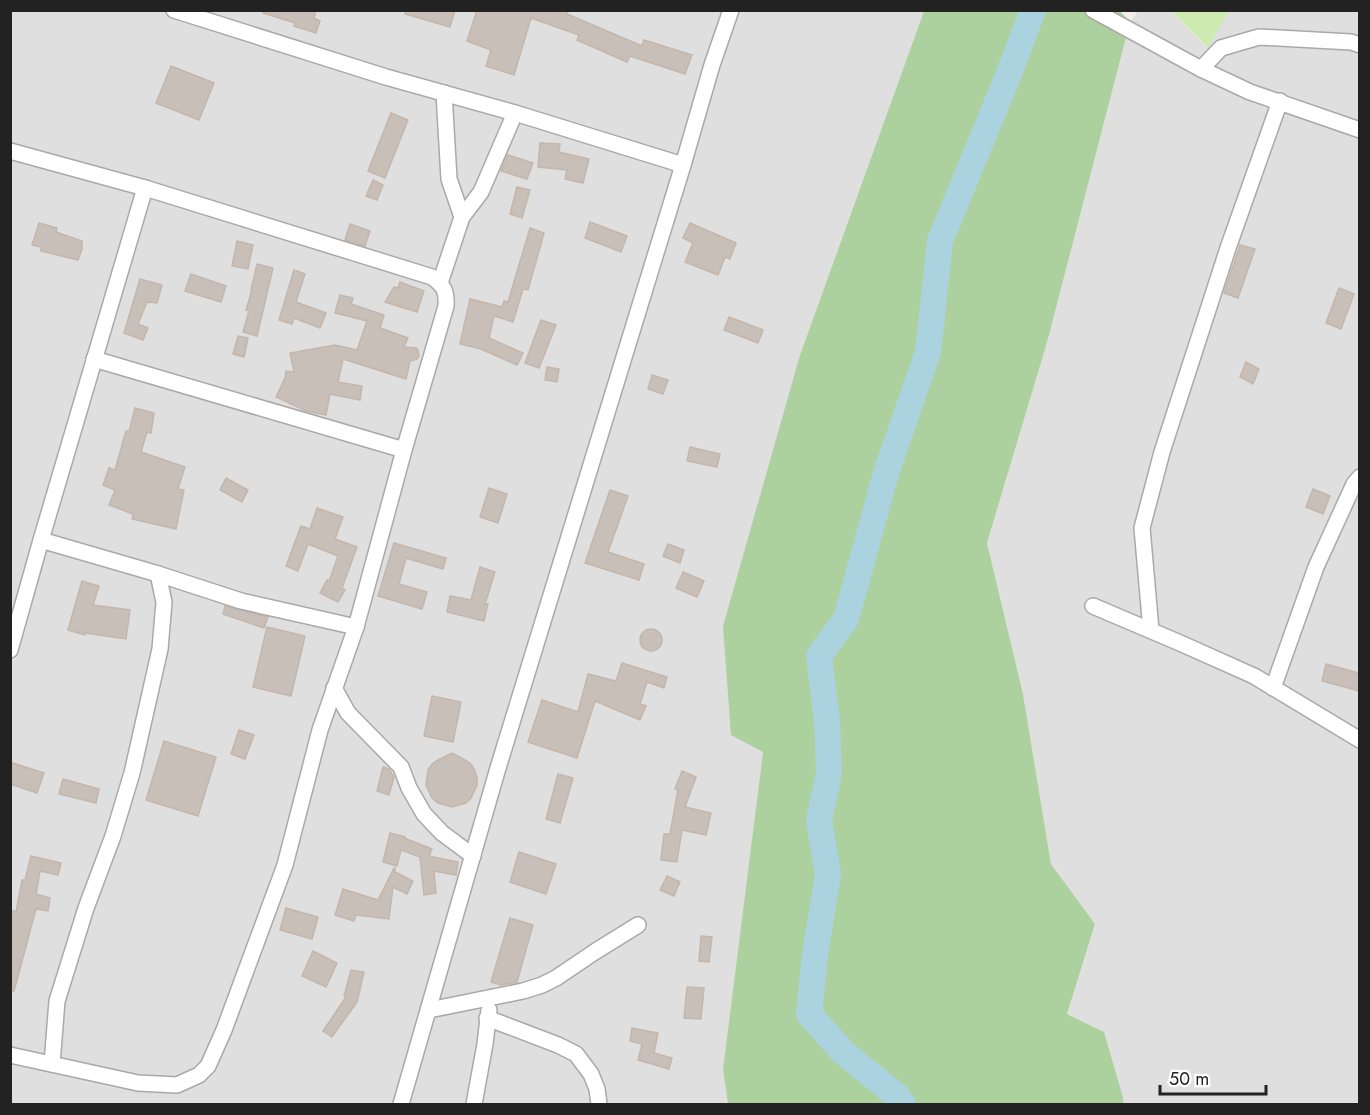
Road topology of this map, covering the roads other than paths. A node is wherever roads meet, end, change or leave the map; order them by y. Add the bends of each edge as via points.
1 (174, 10) edge
2 (731, 10) edge
3 (1093, 10) edge
4 (1359, 45) edge
5 (1202, 69) junction
6 (444, 93) junction
7 (1280, 101) junction
8 (515, 113) junction
9 (1359, 130) edge
10 (10, 151) edge
11 (683, 165) junction
12 (145, 188) junction
13 (462, 217) junction
14 (440, 283) junction
15 (94, 359) junction
16 (404, 450) junction
17 (1359, 477) edge
18 (41, 540) junction
19 (158, 574) junction
20 (1093, 606) dead end
21 (356, 627) junction
22 (1151, 630) junction
23 (10, 650) edge
24 (334, 688) junction
25 (1273, 688) junction
26 (1359, 741) edge
27 (473, 856) junction
28 (638, 925) dead end
29 (491, 997) junction
30 (429, 1010) junction
31 (487, 1018) junction
32 (10, 1055) edge
33 (52, 1064) junction
34 (401, 1104) edge
35 (474, 1104) edge
36 (599, 1104) edge

1 - 6 street
2 - 11 street
3 - 5 street
4 - 5 street via 1259,37 1221,48
5 - 7 street via 1250,92
6 - 8 street
6 - 13 street via 449,179
7 - 9 street
7 - 22 street via 1162,452 1142,528
8 - 11 street
8 - 13 street via 482,192
10 - 12 street
11 - 27 street
12 - 14 street via 432,277
12 - 15 street
13 - 14 street
14 - 16 street via 445,289 446,306
15 - 16 street
15 - 18 street
16 - 21 street
17 - 25 street via 1316,567
18 - 19 street
18 - 23 street
19 - 21 street via 241,601
19 - 33 street via 164,602 160,650 132,773 57,1001
20 - 22 street
21 - 24 street
22 - 25 street
24 - 27 street via 348,712 401,767 424,814
24 - 33 street via 285,865 208,1066 199,1075 177,1084 138,1083
25 - 26 street
27 - 30 street
28 - 29 street via 542,985
29 - 30 street
29 - 31 street
30 - 34 street
31 - 35 street
31 - 36 street via 576,1054 591,1074
32 - 33 street

